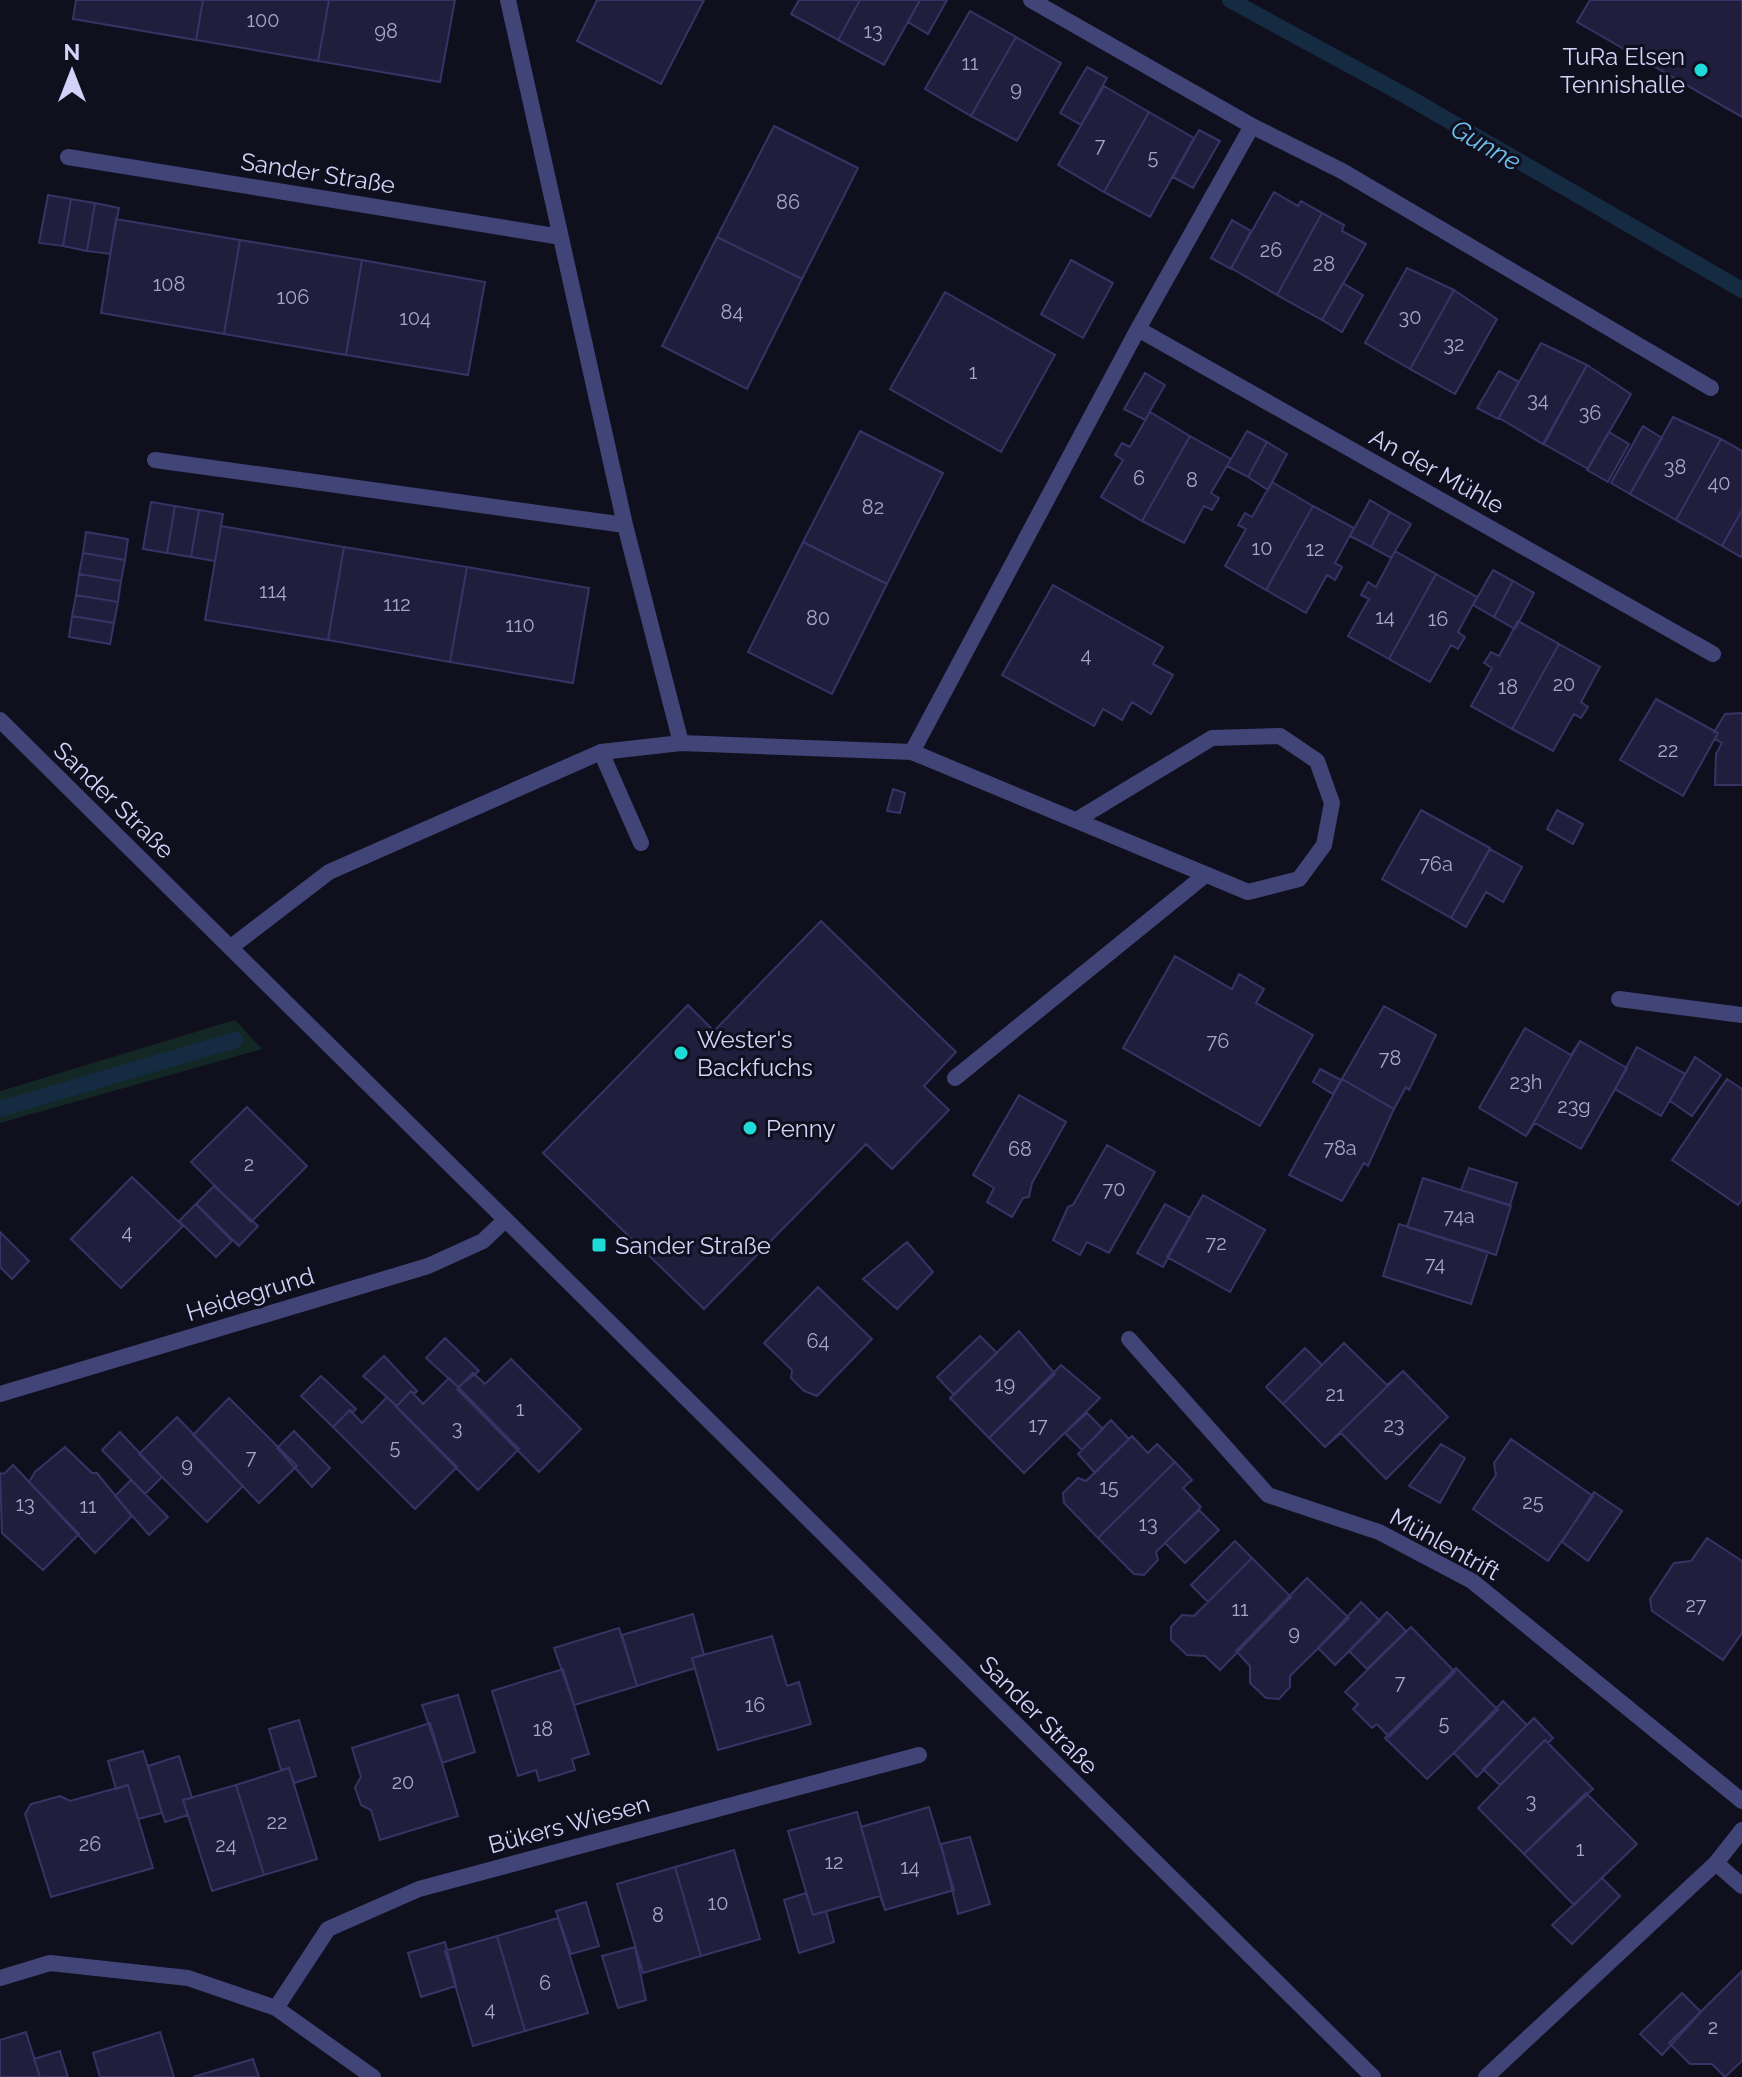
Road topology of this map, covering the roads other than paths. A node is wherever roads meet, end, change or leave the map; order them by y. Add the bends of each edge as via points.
1 (508, 0) edge
2 (1031, 0) edge
3 (1252, 126) junction
4 (68, 157) dead end
5 (561, 237) junction
6 (1138, 329) junction
7 (1711, 388) dead end
8 (155, 460) dead end
9 (625, 525) junction
10 (1713, 654) dead end
11 (0, 720) edge
12 (681, 743) junction
13 (601, 752) junction
14 (912, 752) junction
15 (1078, 819) junction
16 (641, 843) dead end
17 (1204, 876) junction
18 (231, 947) junction
19 (1619, 999) dead end
20 (1742, 1015) edge
21 (955, 1078) dead end
22 (504, 1221) junction
23 (1129, 1339) dead end
24 (0, 1394) edge
25 (919, 1755) dead end
26 (1742, 1801) edge
27 (1742, 1830) edge
28 (1716, 1863) junction
29 (1742, 1886) edge
30 (0, 1978) edge
31 (276, 2008) junction
32 (373, 2077) edge
33 (1373, 2077) edge
34 (1486, 2077) edge

1 - 5 street
2 - 3 street
3 - 6 street
3 - 7 street via 1342,171
4 - 5 street, Sander Straße
5 - 9 street
6 - 10 street, An der Mühle
6 - 14 street
8 - 9 street
9 - 12 street
11 - 18 street, Sander Straße
12 - 13 street
12 - 14 street
13 - 16 street
13 - 18 street via 329,872
14 - 15 street
15 - 17 street
15 - 17 street via 1212,738 1280,736 1317,761 1332,803 1324,845 1299,879 1248,892
17 - 21 street
18 - 22 street, Sander Straße
19 - 20 street
22 - 24 street, Heidegrund via 483,1241 428,1266
22 - 33 street, Sander Straße
23 - 26 street, Mühlentrift via 1268,1495 1379,1532 1472,1581
25 - 31 street, Bükers Wiesen via 419,1889 328,1929
27 - 28 street
28 - 29 street
28 - 34 street
30 - 31 street via 50,1963 157,1974 188,1978
31 - 32 street

